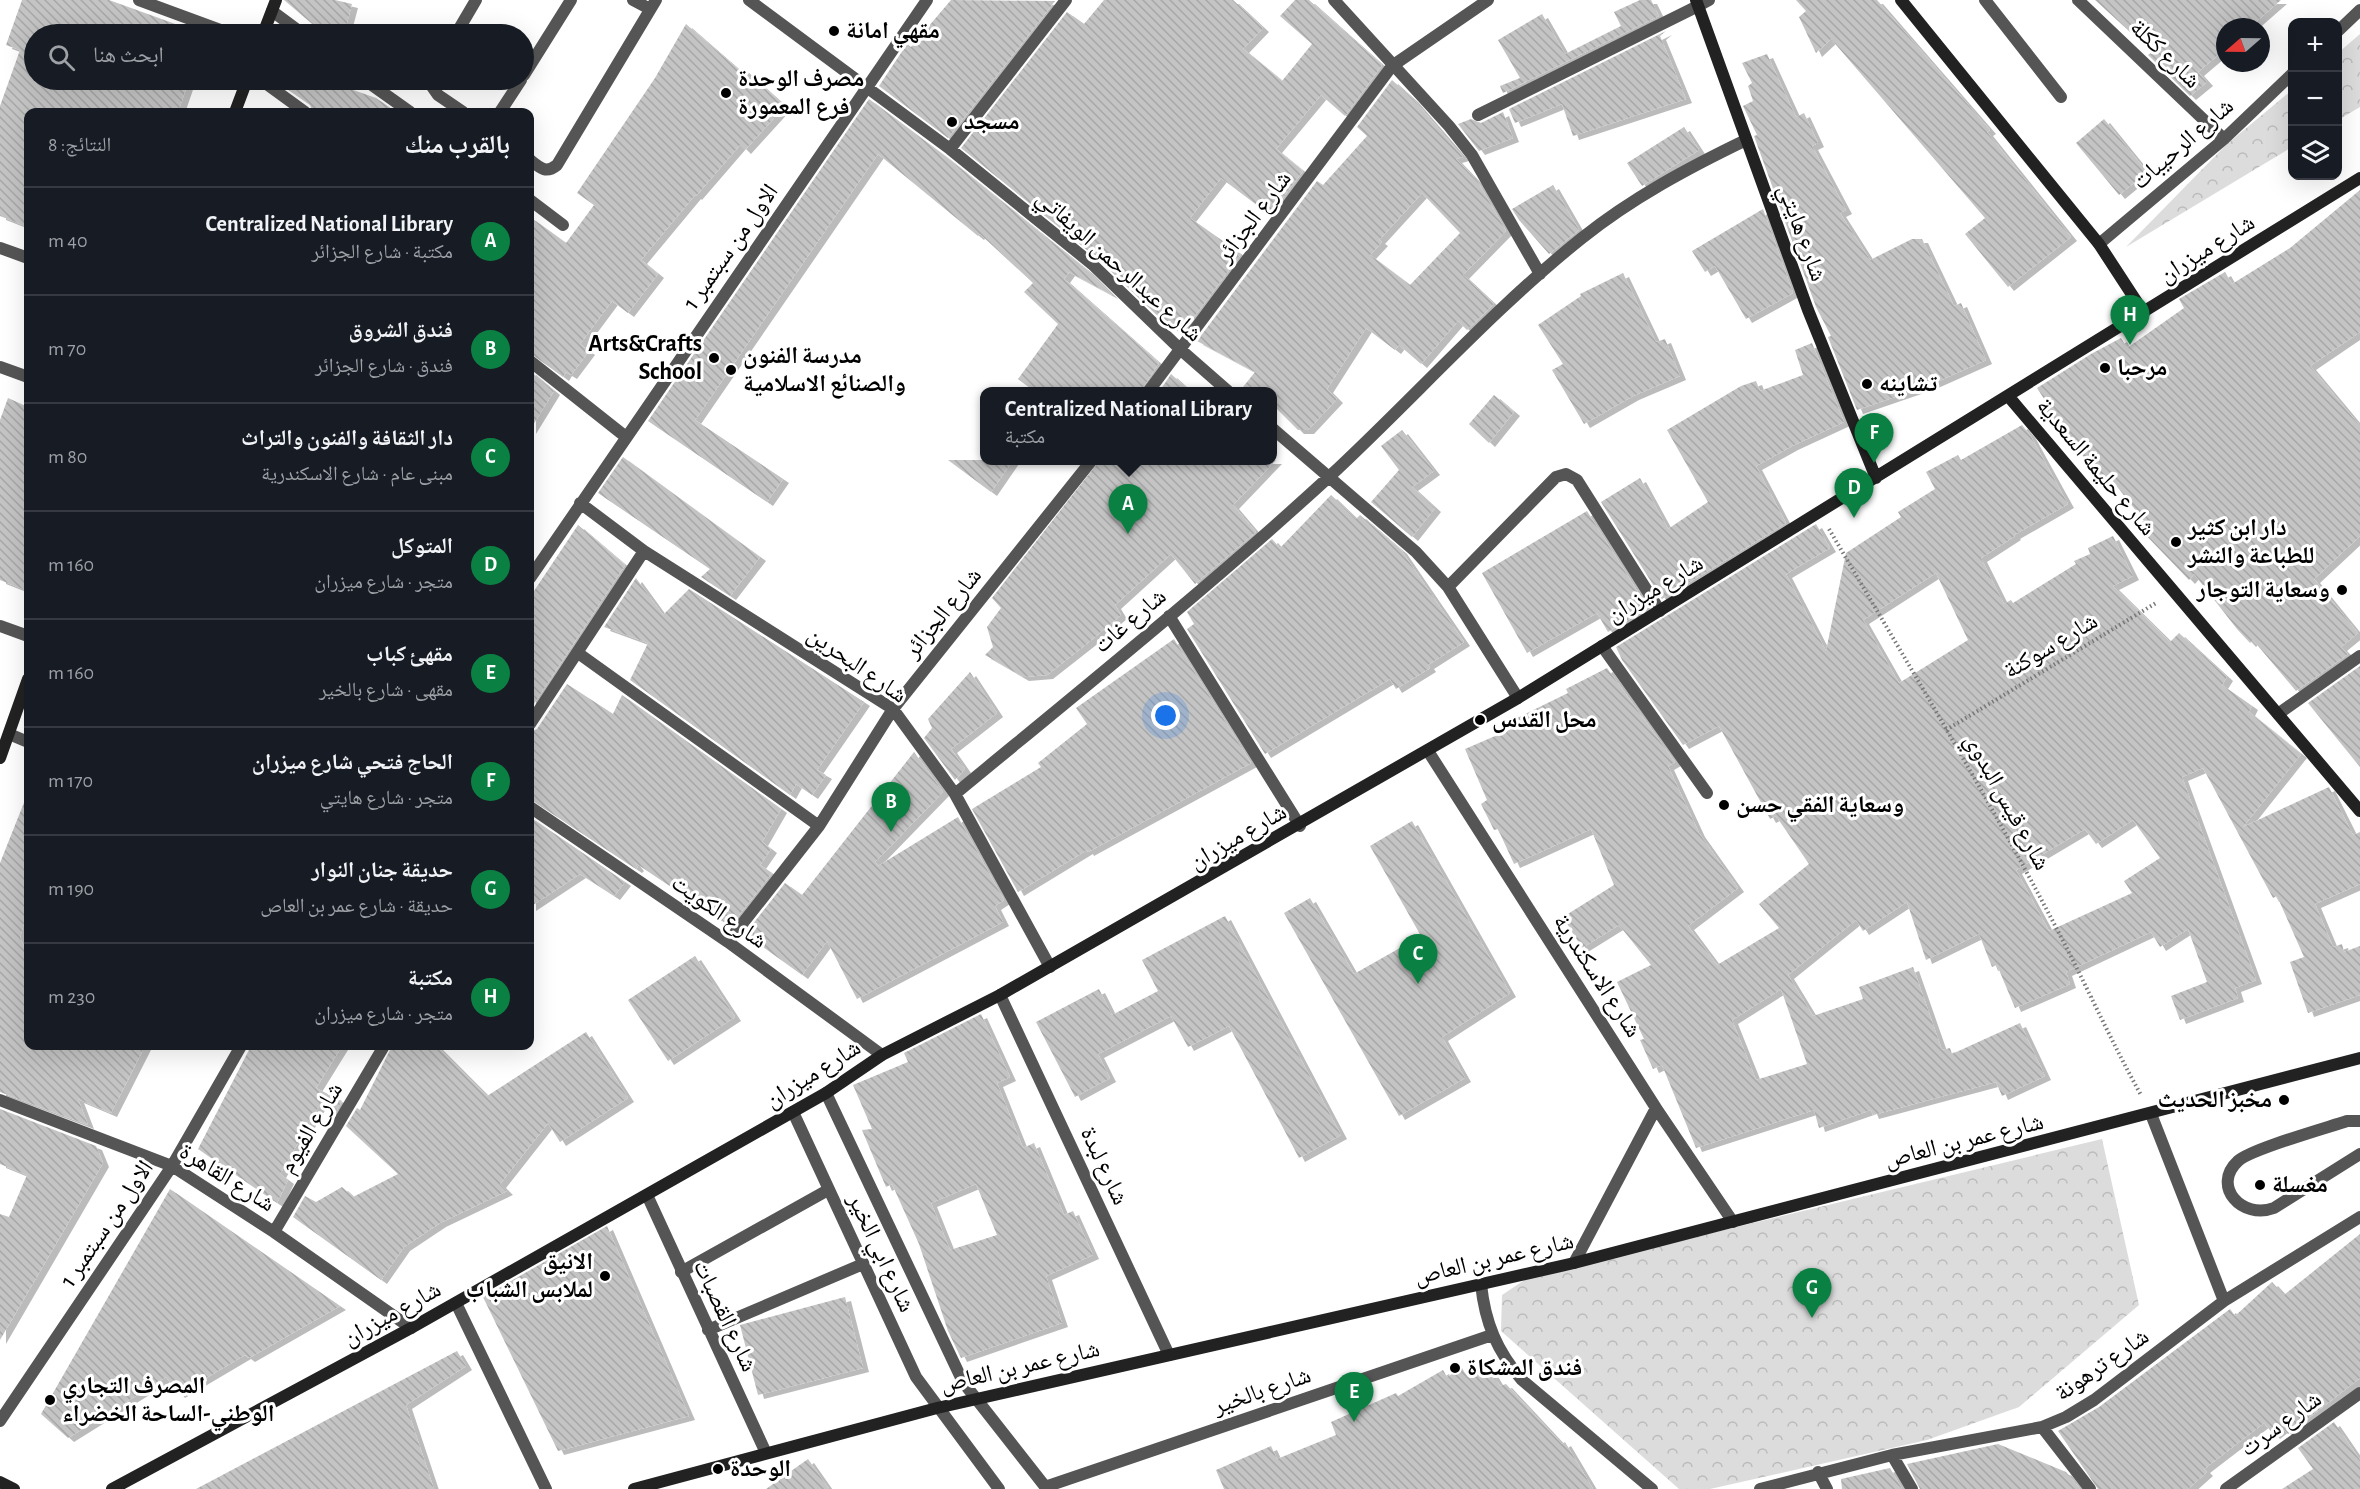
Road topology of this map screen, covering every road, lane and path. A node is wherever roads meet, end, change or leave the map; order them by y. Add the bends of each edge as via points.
1 (139, 0) edge
2 (476, 0) edge
3 (571, 0) edge
4 (633, 0) edge
5 (749, 0) edge
6 (927, 0) edge
7 (1066, 0) edge
8 (1334, 0) edge
9 (1488, 0) edge
10 (1901, 0) edge
11 (1985, 0) edge
12 (2078, 0) edge
13 (2355, 0) edge
14 (1701, 2) edge
15 (2360, 4) edge
16 (653, 5) edge
17 (274, 6) edge
18 (2360, 10) edge
19 (204, 24) edge
20 (267, 24) edge
21 (293, 24) edge
22 (462, 24) edge
23 (2342, 26) edge
24 (534, 59) edge
25 (1392, 66) junction
26 (2288, 78) edge
27 (867, 86) junction
28 (243, 90) edge
29 (275, 90) edge
30 (379, 90) edge
31 (434, 90) edge
32 (514, 90) edge
33 (2061, 97) dead end
34 (236, 108) edge
35 (300, 108) edge
36 (404, 108) edge
37 (457, 108) edge
38 (503, 108) edge
39 (1478, 115) dead end
40 (2223, 139) junction
41 (1746, 140) junction
42 (950, 149) junction
43 (534, 163) edge
44 (2360, 178) edge
45 (534, 203) edge
46 (563, 225) dead end
47 (2099, 244) junction
48 (0, 249) edge
49 (24, 257) edge
50 (1540, 274) junction
51 (2144, 313) junction
52 (1181, 350) junction
53 (534, 364) edge
54 (0, 367) edge
55 (24, 376) edge
56 (1152, 387) edge
57 (1223, 387) edge
58 (2009, 397) junction
59 (1277, 432) edge
60 (626, 437) junction
61 (1088, 465) edge
62 (1329, 477) junction
63 (1876, 478) junction
64 (580, 503) junction
65 (1819, 514) junction
66 (644, 551) junction
67 (534, 572) edge
68 (1448, 587) junction
69 (2174, 592) junction
70 (1660, 611) junction
71 (1170, 616) junction
72 (0, 626) edge
73 (24, 635) edge
74 (1602, 646) junction
75 (578, 653) junction
76 (2360, 656) edge
77 (24, 691) edge
78 (1518, 698) junction
79 (894, 709) junction
80 (2278, 714) junction
81 (534, 718) edge
82 (1946, 730) junction
83 (9, 734) junction
84 (24, 740) edge
85 (1428, 751) junction
86 (0, 758) edge
87 (1707, 793) dead end
88 (955, 794) junction
89 (534, 810) edge
90 (2360, 811) edge
91 (819, 826) junction
92 (1300, 826) junction
93 (728, 942) junction
94 (1050, 967) junction
95 (1000, 995) junction
96 (239, 1050) edge
97 (382, 1050) edge
98 (882, 1055) junction
99 (2360, 1058) edge
100 (826, 1093) junction
101 (0, 1100) edge
102 (1656, 1108) junction
103 (793, 1112) junction
104 (2151, 1114) junction
105 (2360, 1121) edge
106 (2360, 1154) edge
107 (172, 1166) junction
108 (828, 1190) junction
109 (647, 1195) junction
110 (2360, 1217) edge
111 (1733, 1222) junction
112 (274, 1232) junction
113 (1574, 1263) junction
114 (863, 1264) junction
115 (681, 1272) junction
116 (1481, 1284) junction
117 (2224, 1301) junction
118 (456, 1304) junction
119 (411, 1328) junction
120 (708, 1330) junction
121 (1491, 1335) junction
122 (1169, 1355) junction
123 (2360, 1393) edge
124 (975, 1399) junction
125 (936, 1408) junction
126 (0, 1421) edge
127 (2042, 1426) junction
128 (766, 1454) junction
129 (1892, 1455) junction
130 (1818, 1472) junction
131 (0, 1482) edge
132 (1046, 1488) edge
133 (14, 1489) edge
134 (112, 1489) edge
135 (546, 1489) edge
136 (634, 1489) edge
137 (999, 1489) edge
138 (1652, 1489) edge
139 (1760, 1489) edge
140 (1827, 1489) edge
141 (1912, 1489) edge
142 (2090, 1489) edge
143 (2226, 1489) edge

1 - 19 street
2 - 22 street
3 - 24 street
4 - 16 street
5 - 27 street, شارع عبدالرحمن الويفاتي
6 - 27 street, الاول من سبتمبر 1
7 - 42 street
8 - 25 street
9 - 25 street, شارع الجزائر
10 - 47 street
11 - 33 street
12 - 40 street, شارع ككلة
13 - 15 street
14 - 39 street
14 - 41 street, شارع هايتي
16 - 43 street via 557,165 542,170
17 - 20 street
17 - 21 street
18 - 23 street
25 - 50 street via 1472,155
25 - 52 street, شارع الجزائر
26 - 40 street, شارع الرحيبات
27 - 42 street, شارع عبدالرحمن الويفاتي
27 - 60 street, الاول من سبتمبر 1
28 - 34 street
29 - 35 street
30 - 36 street
31 - 37 street
32 - 38 street
40 - 47 street, شارع الرحيبات
41 - 50 street, شارع غات via 1621,209
41 - 63 street, شارع هايتي via 1808,310
42 - 52 street, شارع عبدالرحمن الويفاتي via 1092,264
44 - 51 street, شارع ميزران
45 - 46 street
47 - 51 street
48 - 49 street
50 - 62 street, شارع غات
51 - 58 street, شارع ميزران
52 - 56 street, شارع الجزائر
52 - 57 street, شارع عبدالرحمن الويفاتي
53 - 60 street
54 - 55 street
58 - 63 street, شارع ميزران
58 - 69 street, شارع حليمة السعدية
59 - 62 street
60 - 64 street, الاول من سبتمبر 1
61 - 79 street, شارع الجزائر
62 - 68 street via 1416,552
62 - 71 street, شارع غات
63 - 65 street, شارع ميزران
64 - 66 street, شارع البحرين
64 - 67 street, الاول من سبتمبر 1
65 - 70 street, شارع ميزران
65 - 82 path, شارع قيس البدوي
66 - 75 street
66 - 79 street, شارع البحرين
68 - 70 street via 1556,477 1566,474 1577,480
68 - 78 street
69 - 80 street, شارع حليمة السعدية
69 - 82 path, شارع سوكنة
70 - 74 street, شارع ميزران
71 - 88 street, شارع غات
71 - 92 street
72 - 73 street
74 - 78 street, شارع ميزران
74 - 87 street
75 - 81 street
75 - 91 street
76 - 80 street
77 - 83 street
78 - 85 street, شارع ميزران
79 - 88 street, شارع البحرين
79 - 91 street, شارع الجزائر
80 - 90 street, شارع حليمة السعدية
82 - 104 path, شارع قيس البدوي via 2062,938 2105,1030
83 - 84 street
83 - 86 street
85 - 92 street, شارع ميزران
85 - 102 street, شارع الاسكندرية
88 - 94 street, شارع البحرين
89 - 93 street, شارع الكويت
91 - 93 street, شارع الجزائر
92 - 94 street, شارع ميزران
93 - 98 street, شارع الكويت
94 - 95 street, شارع ميزران
95 - 98 street, شارع ميزران
95 - 122 street, شارع لبدة
96 - 107 street, الاول من سبتمبر 1
97 - 112 street, شارع الفيوم
98 - 100 street, شارع ميزران
99 - 104 street, شارع عمر بن العاص
100 - 103 street, شارع ميزران
100 - 124 street via 953,1363
101 - 107 street, شارع القاهرة
102 - 111 street, شارع الاسكندرية
102 - 113 street
103 - 108 street, شارع ابي الخير
103 - 109 street, شارع ميزران
104 - 111 street, شارع عمر بن العاص
104 - 117 street
105 - 106 street via 2347,1121 2247,1155 2232,1168 2229,1188 2242,1208 2264,1212
107 - 112 street, شارع القاهرة
107 - 126 street, الاول من سبتمبر 1
108 - 114 street, شارع ابي الخير
108 - 115 street
109 - 115 street, شارع القصبات
109 - 118 street, شارع ميزران
110 - 117 street, شارع ترهونة
111 - 113 street, شارع عمر بن العاص
112 - 119 street, شارع القاهرة
113 - 116 street, شارع عمر بن العاص
114 - 120 street
114 - 125 street, شارع ابي الخير via 916,1377
115 - 120 street, شارع القصبات
116 - 121 street
116 - 122 street, شارع عمر بن العاص
117 - 127 street, شارع ترهونة via 2094,1400
118 - 119 street, شارع ميزران
118 - 135 street
119 - 134 street, شارع ميزران
120 - 128 street, شارع القصبات
121 - 132 street, شارع بالخير
121 - 138 street via 1522,1380
122 - 124 street, شارع عمر بن العاص
123 - 143 street, شارع سرت
124 - 125 street, شارع عمر بن العاص
124 - 132 street
125 - 128 street, شارع عمر بن العاص
125 - 137 street, شارع ابي الخير
127 - 129 street, شارع ترهونة
127 - 142 street
128 - 136 street, شارع عمر بن العاص
129 - 130 street, شارع ترهونة
129 - 141 street
130 - 139 street, شارع ترهونة
130 - 140 street
131 - 133 street

